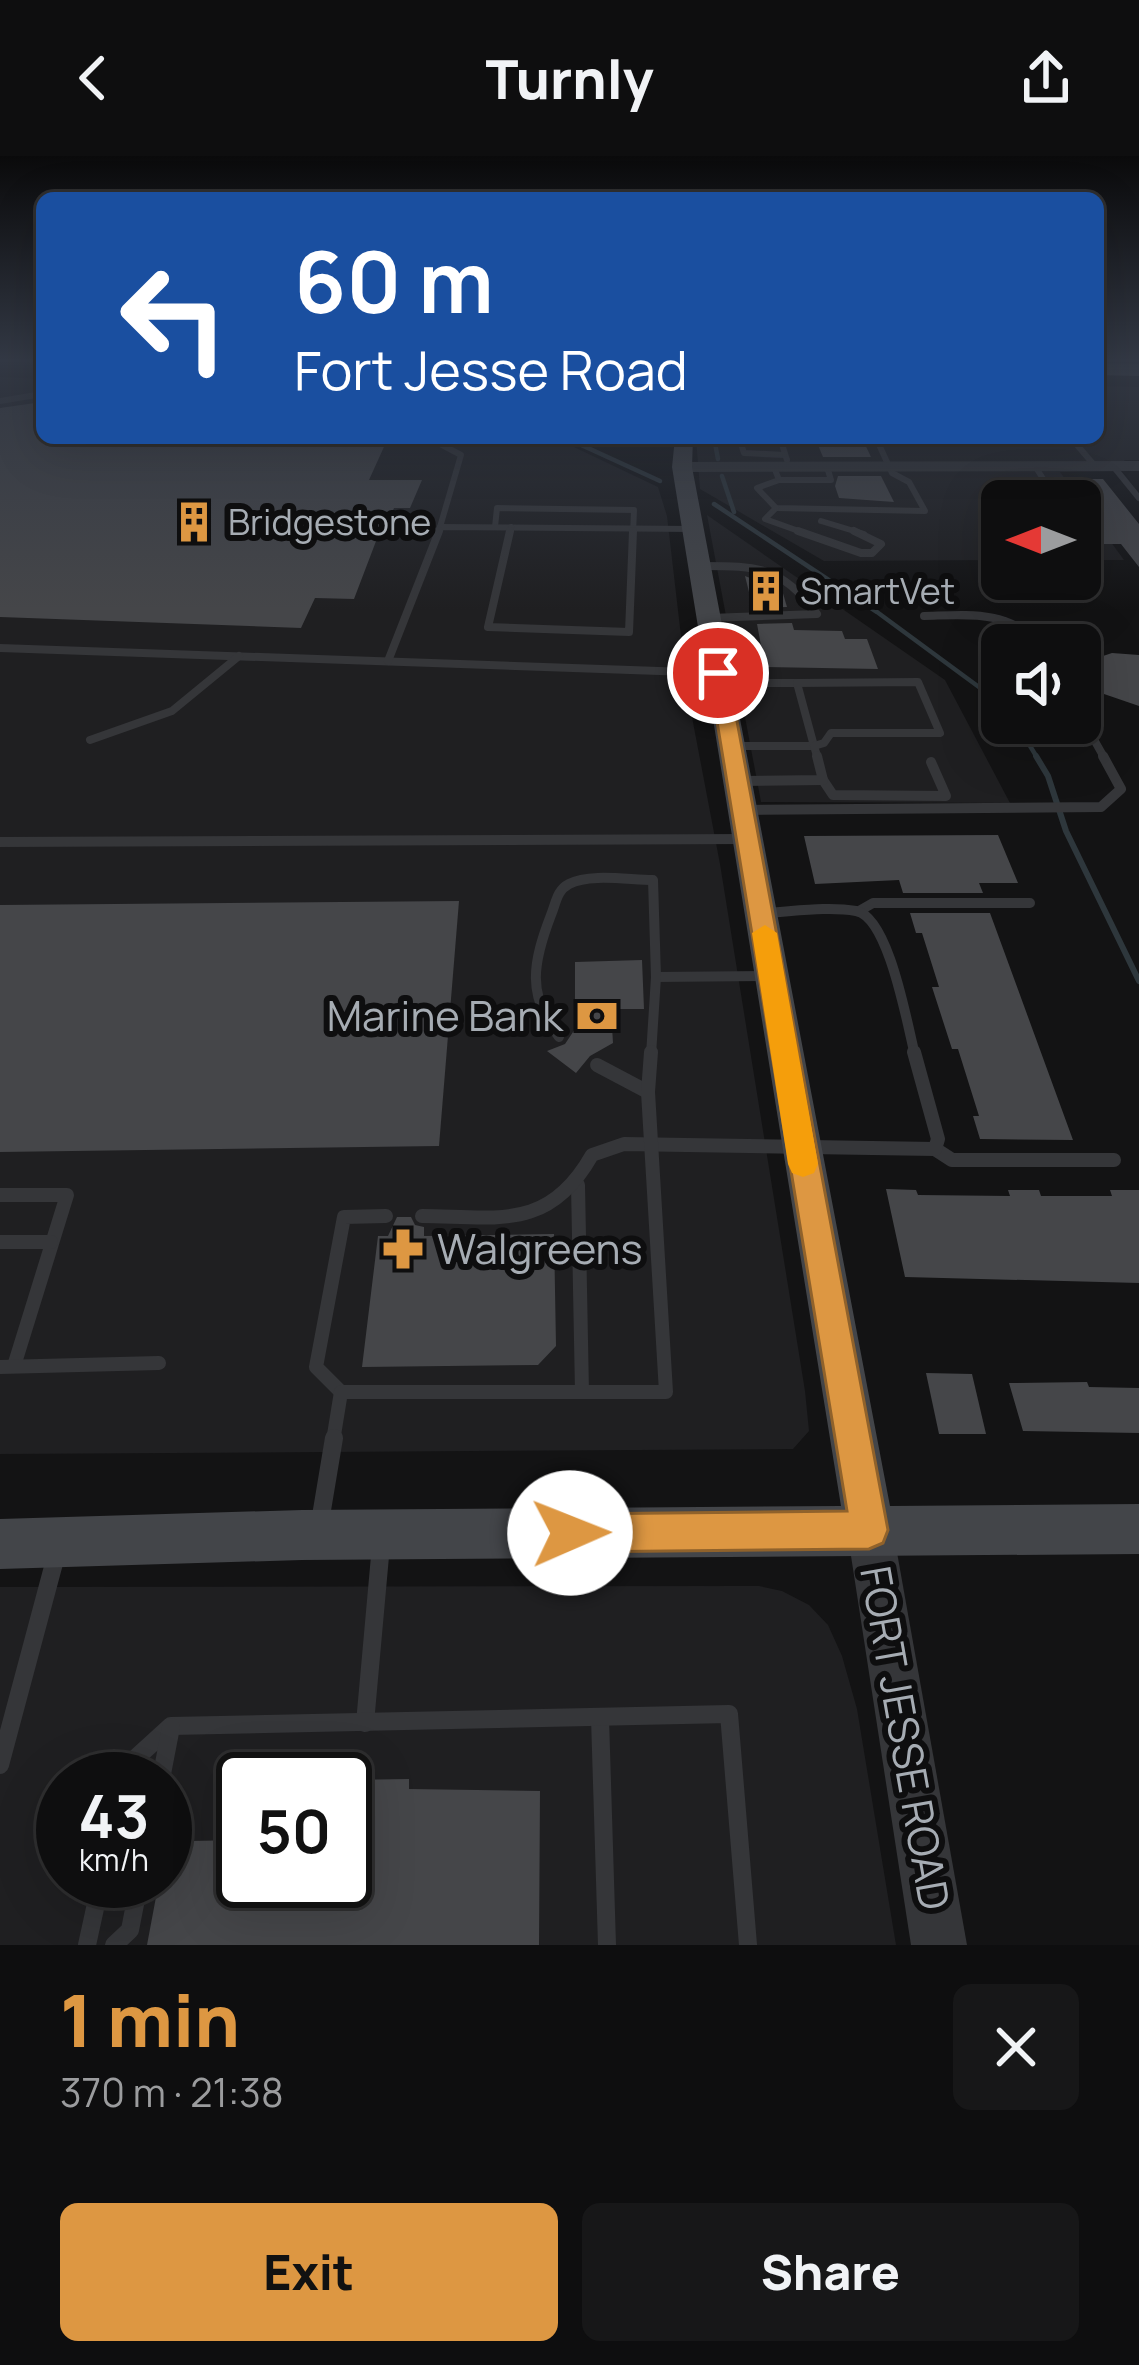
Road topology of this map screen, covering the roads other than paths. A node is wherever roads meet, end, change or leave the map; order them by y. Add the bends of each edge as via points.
1 (440, 444) edge
2 (666, 444) edge
3 (684, 444) edge
4 (741, 444) edge
5 (780, 444) edge
6 (879, 444) edge
7 (990, 444) edge
8 (1078, 444) edge
9 (1006, 466) junction
10 (1035, 466) junction
11 (1104, 466) junction
12 (1139, 466) edge
13 (682, 467) junction
14 (782, 467) junction
15 (889, 467) junction
16 (1044, 480) edge
17 (1139, 498) edge
18 (776, 508) junction
19 (821, 521) dead end
20 (440, 527) junction
21 (495, 527) junction
22 (511, 527) junction
23 (634, 528) junction
24 (693, 529) junction
25 (699, 566) junction
26 (923, 616) dead end
27 (709, 617) junction
28 (1016, 624) edge
29 (0, 648) edge
30 (239, 656) junction
31 (388, 662) junction
32 (719, 678) junction
33 (797, 682) junction
34 (90, 740) dead end
35 (1096, 744) edge
36 (732, 746) junction
37 (814, 746) junction
38 (932, 762) dead end
39 (823, 780) junction
40 (738, 781) junction
41 (743, 810) junction
42 (748, 839) junction
43 (0, 842) edge
44 (1030, 903) dead end
45 (859, 911) junction
46 (761, 913) junction
47 (772, 976) junction
48 (656, 977) junction
49 (560, 1037) dead end
50 (597, 1065) dead end
51 (648, 1092) junction
52 (653, 1144) junction
53 (800, 1145) junction
54 (935, 1149) junction
55 (1114, 1160) dead end
56 (578, 1185) junction
57 (0, 1195) edge
58 (386, 1216) dead end
59 (422, 1216) dead end
60 (0, 1242) edge
61 (51, 1242) junction
62 (159, 1363) dead end
63 (7, 1366) edge
64 (341, 1391) junction
65 (582, 1392) junction
66 (1139, 1529) edge
67 (869, 1530) junction
68 (382, 1534) junction
69 (318, 1535) junction
70 (59, 1542) junction
71 (0, 1544) edge
72 (600, 1718) junction
73 (365, 1723) junction
74 (171, 1726) junction
75 (142, 1752) edge
76 (166, 1752) edge
77 (0, 1765) edge
78 (95, 1908) edge
79 (134, 1908) edge
80 (87, 1945) edge
81 (114, 1945) edge
82 (607, 1945) edge
83 (748, 1945) edge
84 (939, 1945) edge

1 - 20 lane via 461,455
2 - 13 main road, FORT JESSE ROAD
3 - 13 main road, FORT JESSE ROAD
4 - 14 lane via 745,453
5 - 14 lane
6 - 15 lane
7 - 9 lane
8 - 11 lane
9 - 10 street
9 - 15 street
10 - 11 street
10 - 16 lane
11 - 12 street
11 - 17 lane
13 - 14 street
13 - 24 main road, FORT JESSE ROAD
14 - 15 street
14 - 18 lane via 757,488
15 - 18 lane via 925,511
18 - 19 lane via 765,519 790,530 861,554 881,544
20 - 21 lane
20 - 31 lane
21 - 22 lane
21 - 23 lane via 497,508 634,509
22 - 23 lane
22 - 23 lane via 488,627 628,632
23 - 24 lane
24 - 25 main road, FORT JESSE ROAD
25 - 27 main road, FORT JESSE ROAD
25 - 27 lane via 777,570 817,614
26 - 28 lane
27 - 32 main road, FORT JESSE ROAD
29 - 30 lane
30 - 31 lane
30 - 34 lane via 200,694 148,726
31 - 32 lane
32 - 33 lane
32 - 36 main road, FORT JESSE ROAD
33 - 37 lane
33 - 37 lane via 918,682 940,733 831,733
35 - 41 lane via 1121,789 1101,807
36 - 37 lane
36 - 40 main road, FORT JESSE ROAD
37 - 39 lane
38 - 39 lane via 946,796 833,795
39 - 40 lane
40 - 41 main road, FORT JESSE ROAD
41 - 42 main road, FORT JESSE ROAD
42 - 43 lane
42 - 46 main road, FORT JESSE ROAD
44 - 45 lane via 873,903
45 - 46 lane
45 - 54 lane via 884,941
46 - 47 main road, FORT JESSE ROAD
47 - 48 lane
47 - 53 main road, FORT JESSE ROAD
48 - 49 lane via 653,880 568,882 532,982 535,1008
48 - 51 lane
50 - 51 lane
51 - 52 lane
52 - 53 lane
52 - 56 lane via 604,1147
52 - 65 lane via 666,1392
53 - 54 lane
53 - 67 main road, FORT JESSE ROAD
54 - 55 lane via 952,1160
56 - 59 lane via 535,1214
56 - 65 lane
57 - 61 lane via 67,1195
58 - 64 lane via 344,1217 316,1367
60 - 61 lane
61 - 63 lane
62 - 63 lane
64 - 65 lane
64 - 69 lane
66 - 67 main road
67 - 68 main road
67 - 84 street, FORT JESSE ROAD
68 - 69 main road
68 - 73 lane
69 - 70 main road
70 - 71 main road
70 - 77 lane
72 - 73 lane
72 - 82 lane
72 - 83 lane via 729,1714
73 - 74 lane
74 - 75 lane
74 - 76 lane
78 - 80 lane
79 - 81 lane via 130,1930

